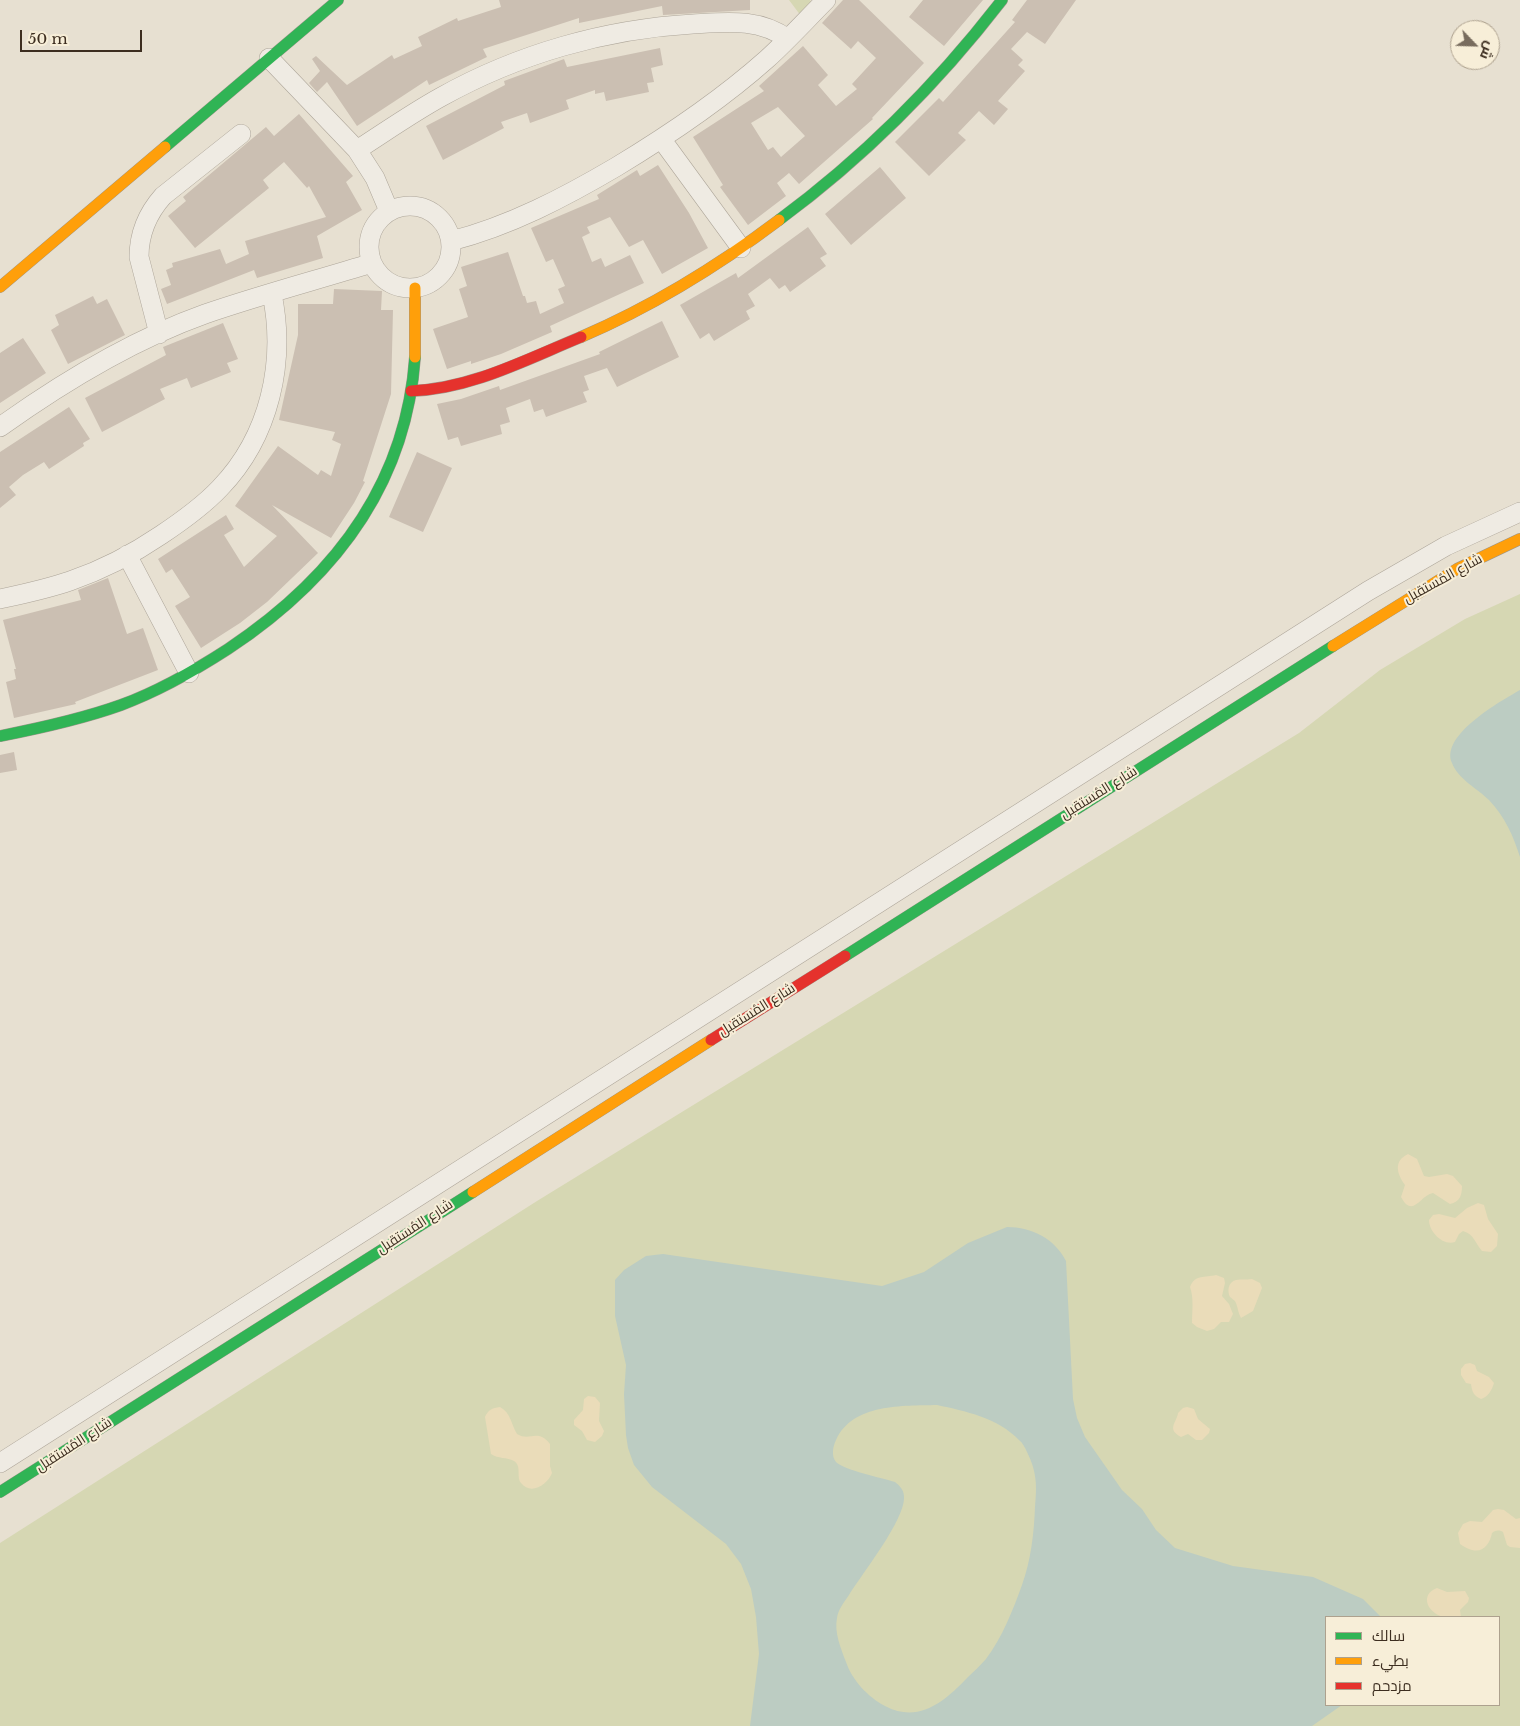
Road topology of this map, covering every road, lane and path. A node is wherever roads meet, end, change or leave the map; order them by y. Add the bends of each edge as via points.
1 (338, 0) edge
2 (826, 0) edge
3 (1002, 0) edge
4 (788, 38) junction
5 (269, 58) junction
6 (241, 134) dead end
7 (662, 140) junction
8 (357, 150) junction
9 (389, 211) junction
10 (451, 241) junction
11 (741, 248) junction
12 (372, 263) junction
13 (0, 287) edge
14 (415, 288) junction
15 (272, 294) junction
16 (159, 334) junction
17 (411, 391) junction
18 (0, 427) edge
19 (1520, 512) edge
20 (1520, 539) edge
21 (127, 555) junction
22 (0, 599) edge
23 (188, 673) junction
24 (0, 736) edge
25 (0, 1463) edge
26 (0, 1492) edge

1 - 5 street
2 - 4 street
3 - 11 street via 882,135 820,190
4 - 7 street via 729,90
4 - 8 street via 760,24 707,23 637,30 569,44 471,81
5 - 8 street
5 - 13 street
6 - 16 street via 163,196 144,225 139,246 141,268
7 - 10 street via 566,195 477,234
7 - 11 street
8 - 9 street via 375,178
9 - 10 street via 406,206 423,207 442,220
9 - 12 street via 373,228 369,252
10 - 14 street via 451,252 442,272 435,280
11 - 17 street via 633,312 556,348 443,389
12 - 14 street via 377,272 394,285
12 - 15 street
14 - 17 street via 416,350
15 - 16 street via 205,315
15 - 21 street via 278,335 274,380 262,421 249,448 220,488 173,527
16 - 18 street via 66,383
17 - 23 street via 382,483 355,531 335,558 293,602 238,643
19 - 25 street, شارع المُستقبل via 1446,546 1368,591
20 - 26 street, شارع المُستقبل via 1457,569 1372,620
21 - 22 street via 70,581
21 - 23 street
23 - 24 street via 106,710

